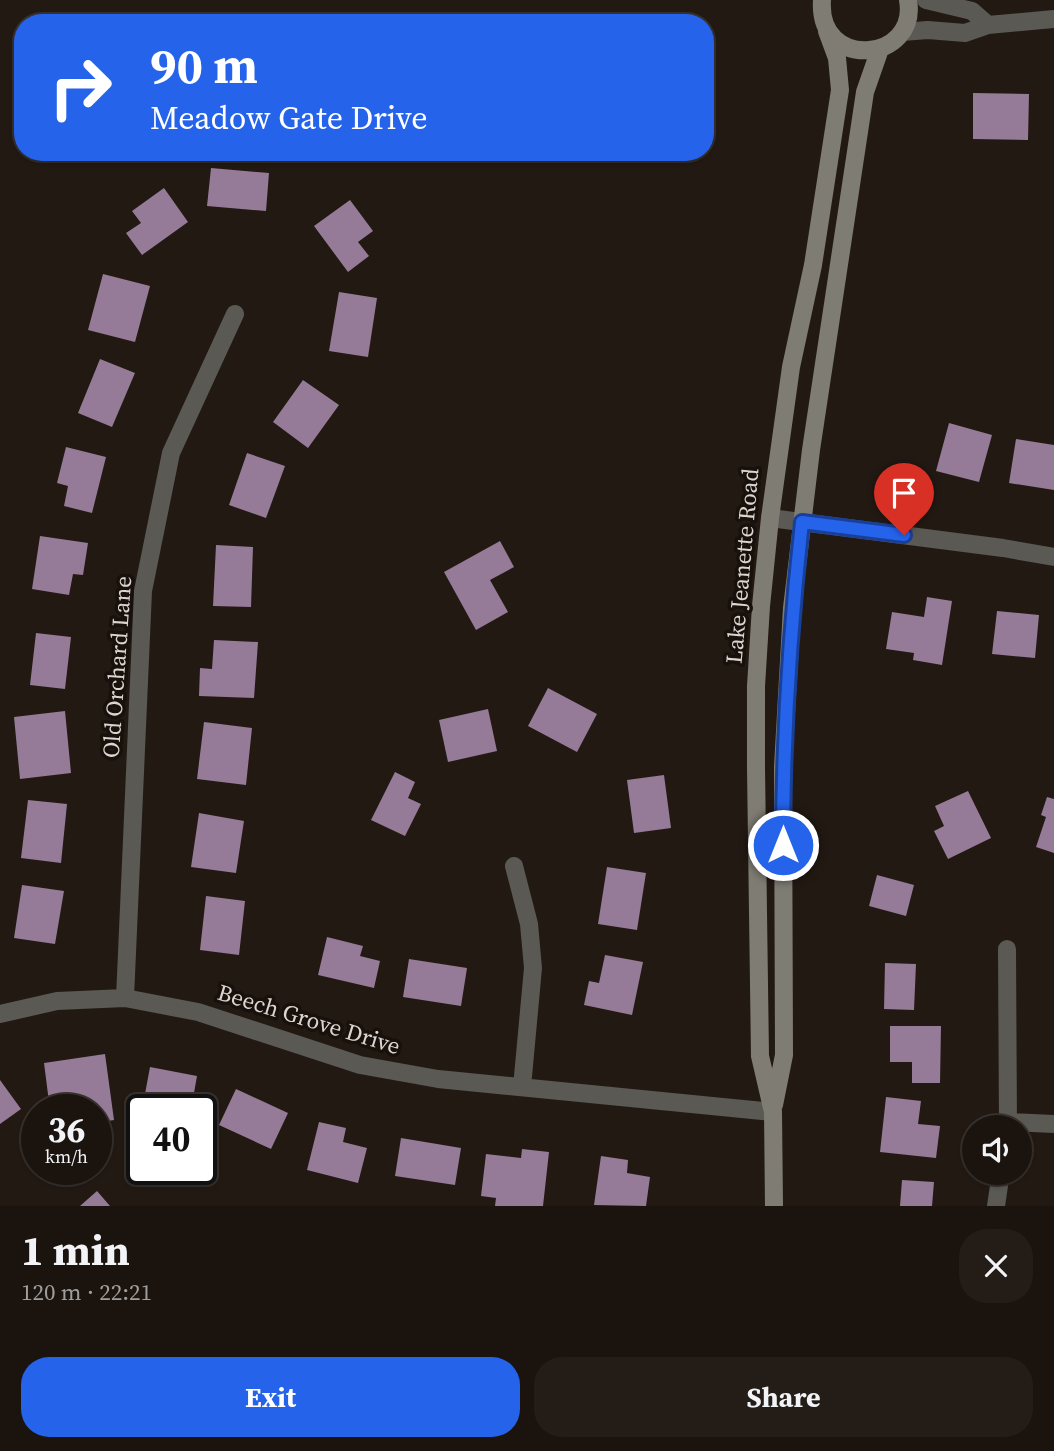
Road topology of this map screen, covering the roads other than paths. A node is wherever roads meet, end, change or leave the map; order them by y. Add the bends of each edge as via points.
1 (822, 0) edge
2 (908, 0) edge
3 (926, 0) edge
4 (1054, 19) edge
5 (988, 24) junction
6 (827, 31) junction
7 (902, 32) junction
8 (880, 49) junction
9 (236, 314) dead end
10 (770, 518) junction
11 (802, 522) junction
12 (1054, 557) edge
13 (514, 866) dead end
14 (1007, 949) dead end
15 (125, 998) junction
16 (0, 1014) edge
17 (522, 1087) junction
18 (773, 1112) junction
19 (1009, 1115) edge
20 (1032, 1124) edge
21 (1054, 1124) edge
22 (999, 1185) edge
23 (774, 1206) edge
24 (996, 1206) edge

1 - 6 street, Lake Jeanette Road
2 - 7 street via 908,19
3 - 5 street via 972,11
4 - 5 street
5 - 7 street via 965,33
6 - 8 street via 850,49
6 - 10 street, Lake Jeanette Road via 837,58 840,90 813,265 791,367
7 - 8 street
8 - 11 street, Lake Jeanette Road via 865,92
9 - 15 street, Old Orchard Lane via 171,453 143,591
10 - 11 street
10 - 18 street, Lake Jeanette Road via 756,686 756,768 760,1055
11 - 12 street
11 - 18 street, Lake Jeanette Road via 783,766 785,1055
13 - 17 street via 529,924 533,968
14 - 19 street
15 - 16 street, Beech Grove Drive via 57,1001
15 - 17 street, Beech Grove Drive via 198,1012 360,1065
17 - 18 street, Beech Grove Drive
18 - 23 street, Lake Jeanette Road
20 - 21 street
22 - 24 street

